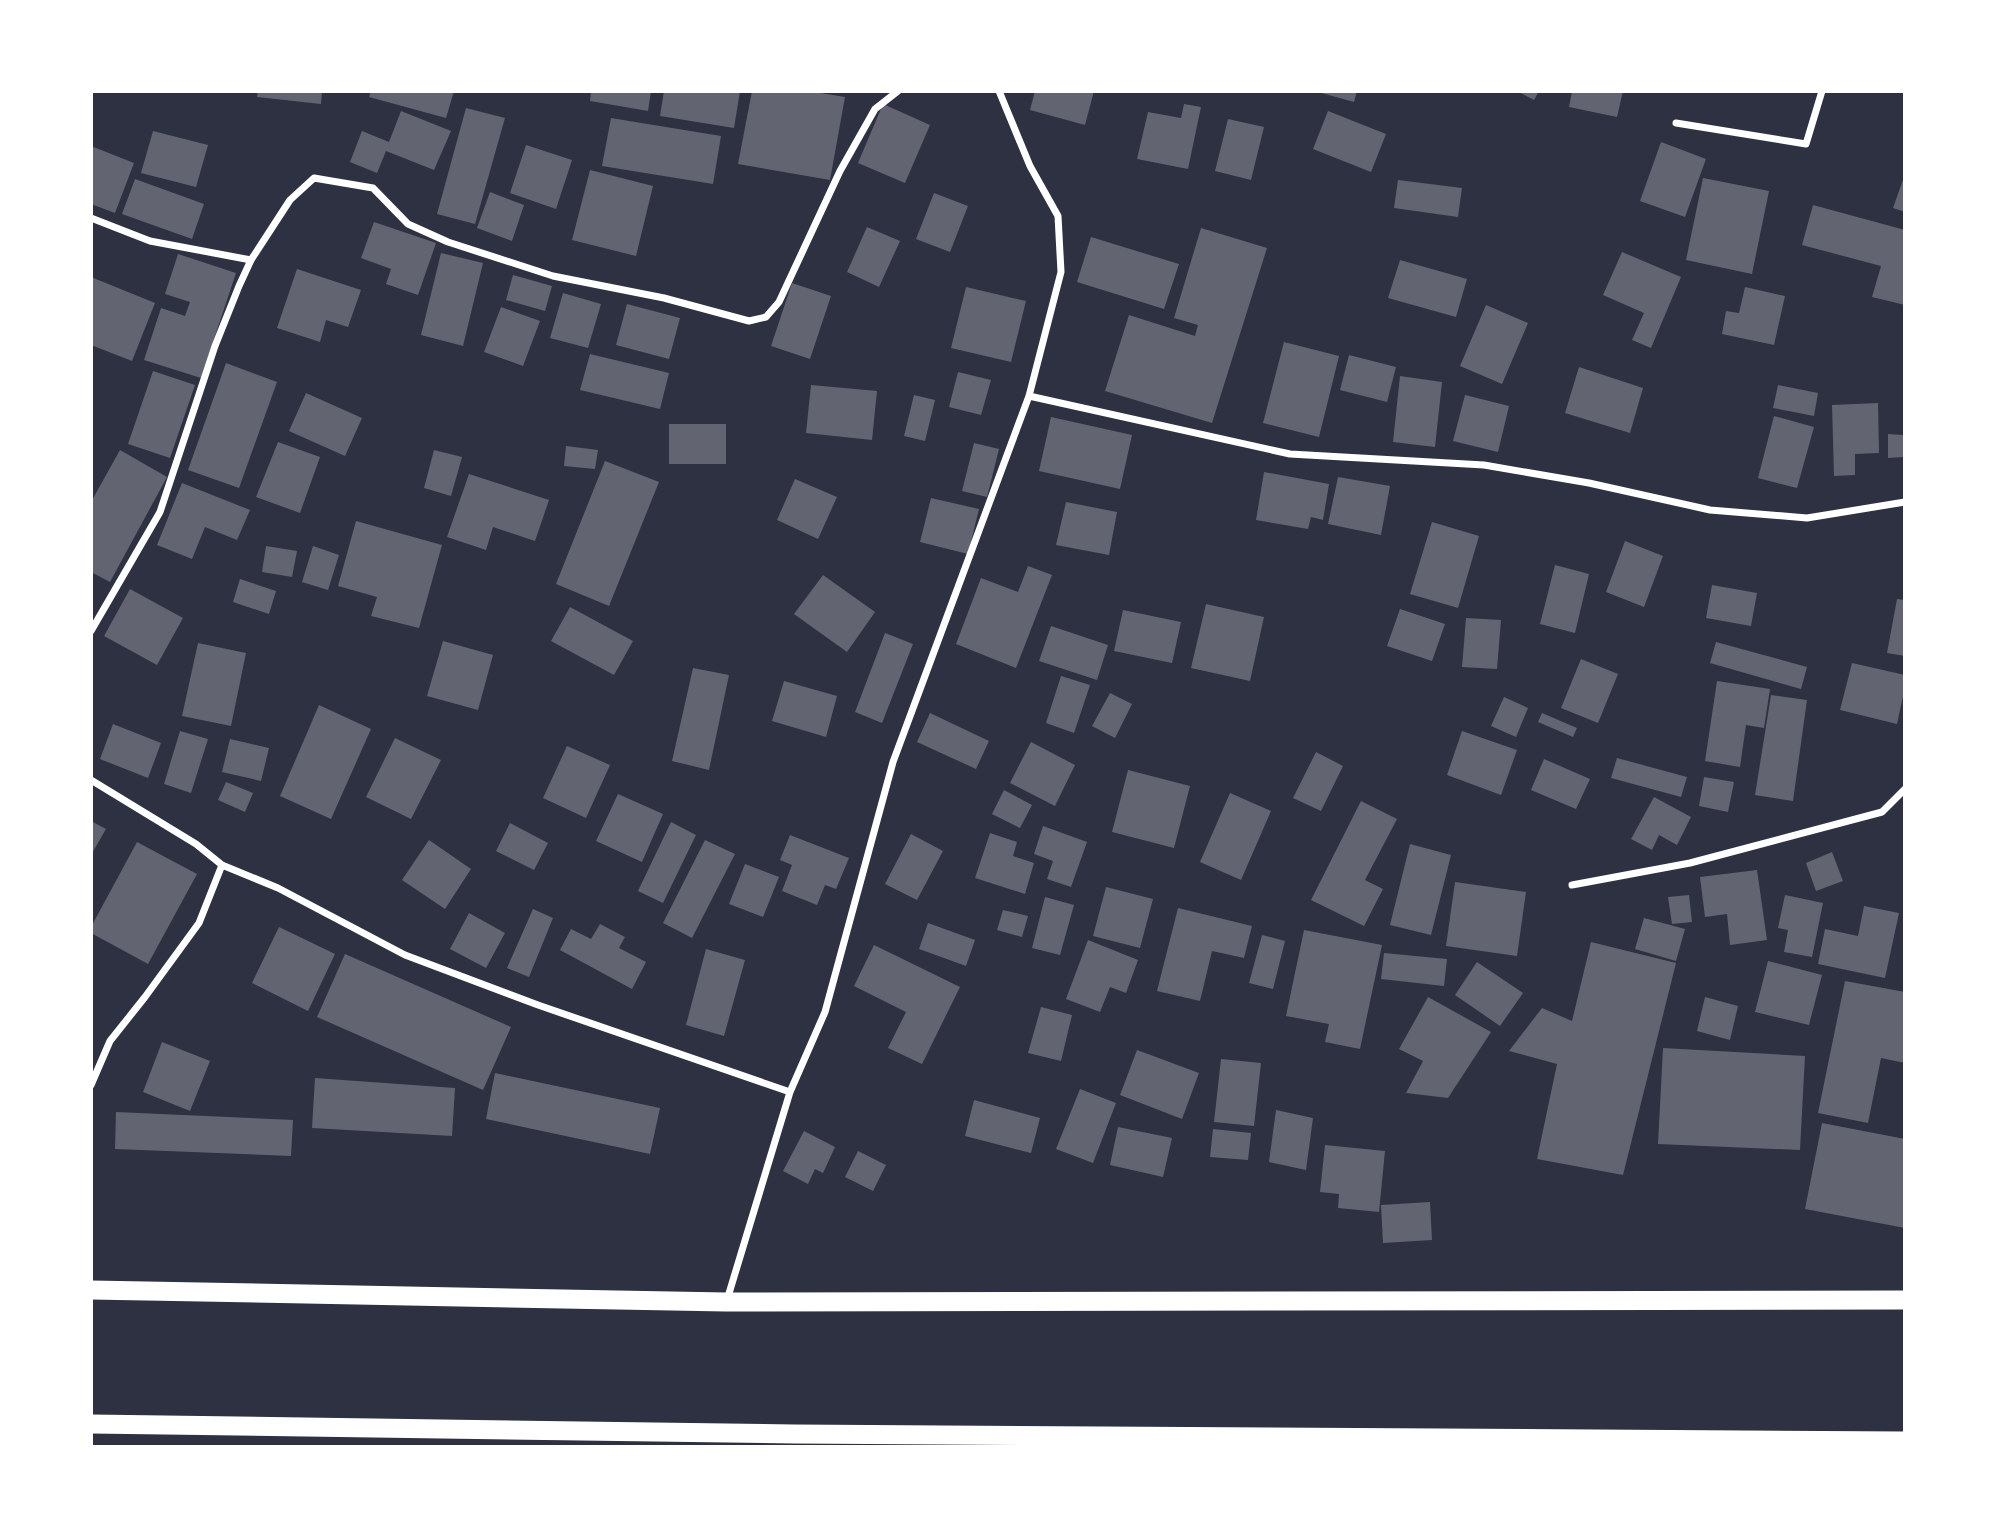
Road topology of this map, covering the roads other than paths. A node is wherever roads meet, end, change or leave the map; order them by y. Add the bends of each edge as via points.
1 (898, 91) edge
2 (999, 91) edge
3 (1822, 91) edge
4 (1676, 123) dead end
5 (91, 218) edge
6 (251, 260) junction
7 (1029, 396) junction
8 (1905, 502) edge
9 (91, 631) edge
10 (91, 780) edge
11 (1905, 789) edge
12 (222, 866) junction
13 (1572, 885) dead end
14 (91, 1085) edge
15 (790, 1092) junction
16 (91, 1290) edge
17 (1905, 1300) edge
18 (726, 1302) junction
19 (91, 1424) edge
20 (1905, 1441) edge

1 - 6 street via 875,108 779,302 766,317 750,321 553,276 408,224 373,188 314,178 290,200
2 - 7 street via 1030,166 1058,216 1061,272
3 - 4 street via 1806,144
5 - 6 street via 150,241
6 - 9 street via 215,346 160,512
7 - 8 street via 1290,454 1484,465 1710,510 1807,518
7 - 15 street via 893,762 825,1012
10 - 12 street via 196,844
11 - 13 street via 1882,812 1690,863
12 - 14 street via 199,923 110,1041
12 - 15 street via 278,888 405,955
15 - 18 street
16 - 18 highway
17 - 18 highway
19 - 20 highway

